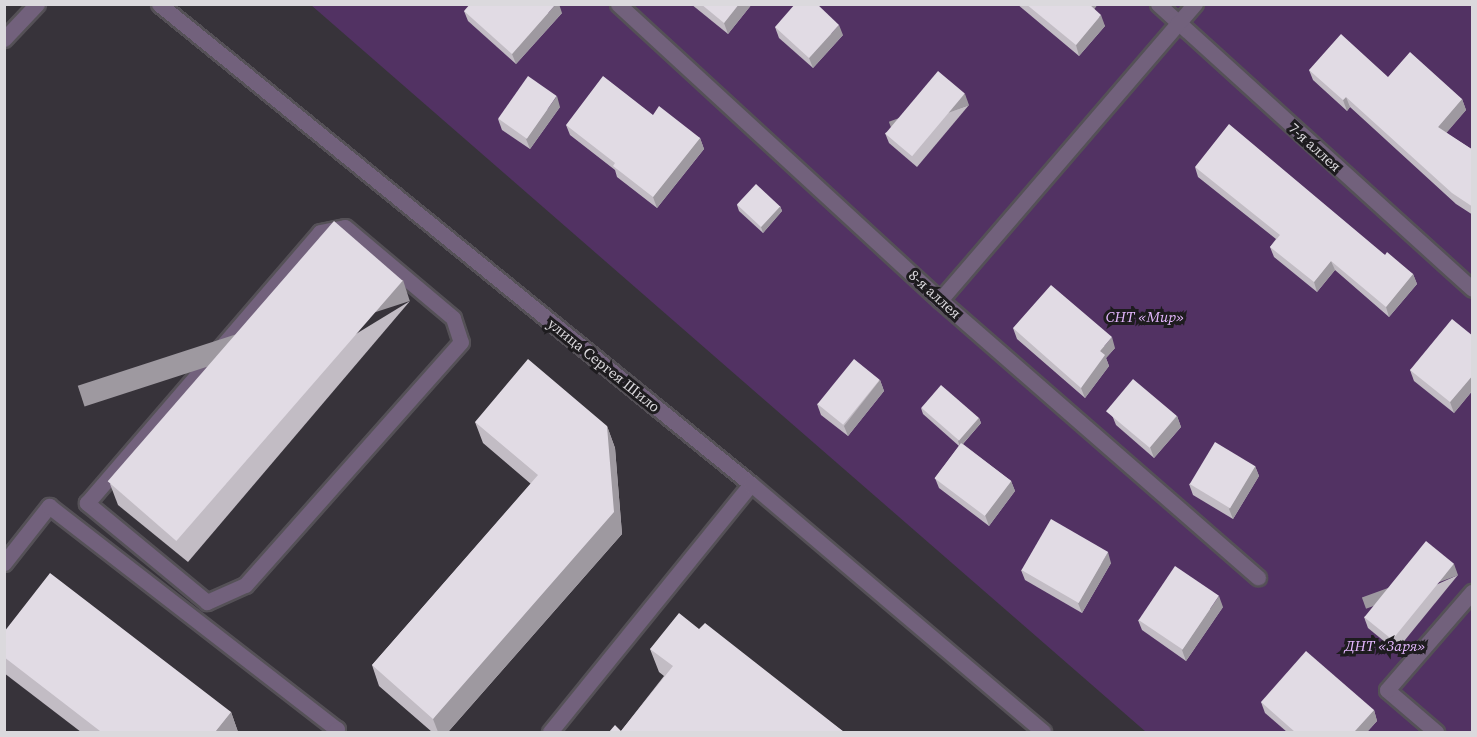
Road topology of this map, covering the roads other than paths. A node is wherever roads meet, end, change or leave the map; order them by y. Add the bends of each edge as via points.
1 (37, 4) edge
2 (159, 4) edge
3 (618, 4) edge
4 (1158, 4) edge
5 (1195, 4) edge
6 (1179, 23) junction
7 (5, 36) edge
8 (1473, 289) edge
9 (940, 300) junction
10 (751, 484) junction
11 (87, 503) junction
12 (70, 523) junction
13 (4, 563) edge
14 (1258, 577) dead end
15 (1473, 592) edge
16 (334, 732) edge
17 (550, 732) edge
18 (1043, 732) edge
19 (1436, 732) edge

1 - 7 street
2 - 10 street, улица Сергея Шило
3 - 9 street, 8-я аллея
4 - 6 street, 7-я аллея
5 - 6 street
6 - 8 street, 7-я аллея
6 - 9 street
9 - 14 street, 8-я аллея
10 - 17 street
10 - 18 street, улица Сергея Шило
11 - 11 street via 320,232 345,227 453,318 461,342 245,585 207,602
11 - 12 street
12 - 13 street via 49,506
12 - 16 street via 337,729
15 - 19 street via 1388,690

